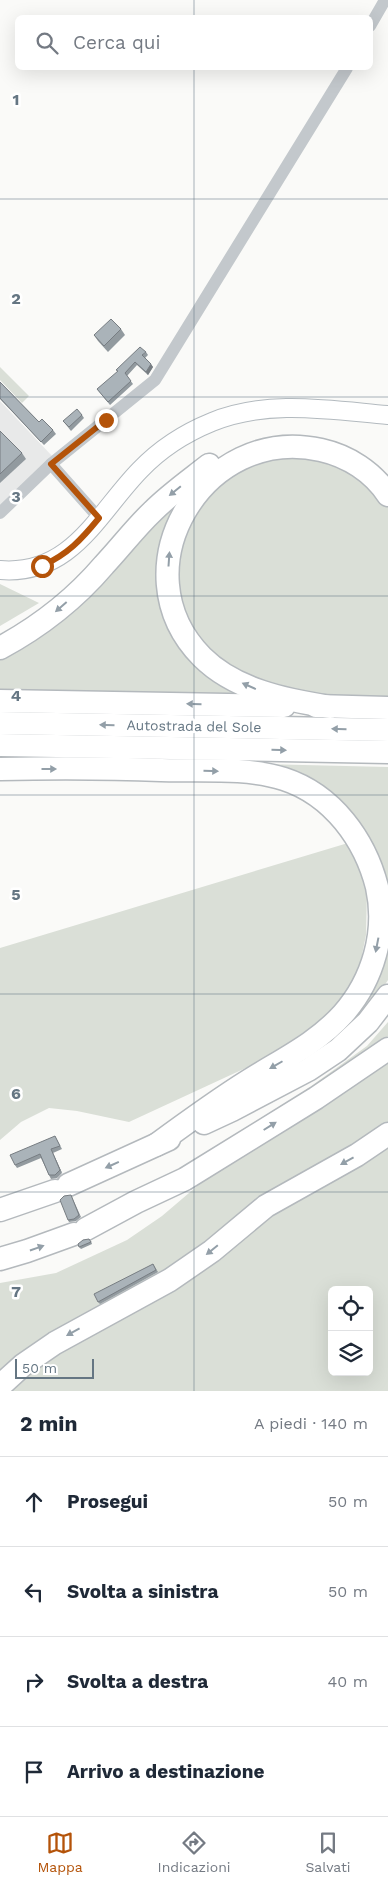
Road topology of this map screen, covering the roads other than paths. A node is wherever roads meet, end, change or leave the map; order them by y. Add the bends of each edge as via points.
1 (385, 0) edge
2 (373, 21) edge
3 (346, 70) edge
4 (388, 415) edge
5 (51, 464) junction
6 (388, 478) edge
7 (388, 495) edge
8 (0, 513) edge
9 (99, 518) junction
10 (0, 570) edge
11 (0, 648) edge
12 (0, 701) edge
13 (330, 706) junction
14 (388, 708) edge
15 (0, 723) edge
16 (388, 730) edge
17 (0, 745) edge
18 (388, 752) edge
19 (0, 769) edge
20 (388, 996) edge
21 (388, 1015) edge
22 (388, 1049) edge
23 (388, 1134) edge
24 (156, 1145) junction
25 (136, 1202) junction
26 (0, 1210) edge
27 (0, 1259) edge
28 (0, 1386) edge

1 - 2 street
3 - 5 street via 155,380
4 - 9 street via 270,408 213,422 182,436 152,458
5 - 8 street
5 - 9 street
6 -> 11 highway via 361,454 320,437 287,435 248,444 209,465 165,499 69,600 32,629
13 -> 7 highway via 288,700 255,689 223,673 202,656 184,632 172,602 168,571 172,540 186,509 208,482 234,463 276,448 314,449 346,458 376,480
9 - 10 street via 76,544 54,560 28,569
13 -> 12 highway
13 - 14 highway
16 -> 15 highway, Autostrada del Sole
17 -> 18 highway, Autostrada del Sole
19 -> 24 highway via 232,771 284,779 313,794 337,813 356,836 369,863 379,904 378,940 370,969 356,998 333,1025 298,1052 225,1096
20 - 24 highway via 353,1038 308,1070
21 - 25 highway via 339,1063 227,1136
25 -> 22 highway via 185,1179
23 -> 28 highway via 266,1206 212,1251 170,1280 54,1343
24 -> 26 highway via 62,1188
27 -> 25 highway via 80,1231

